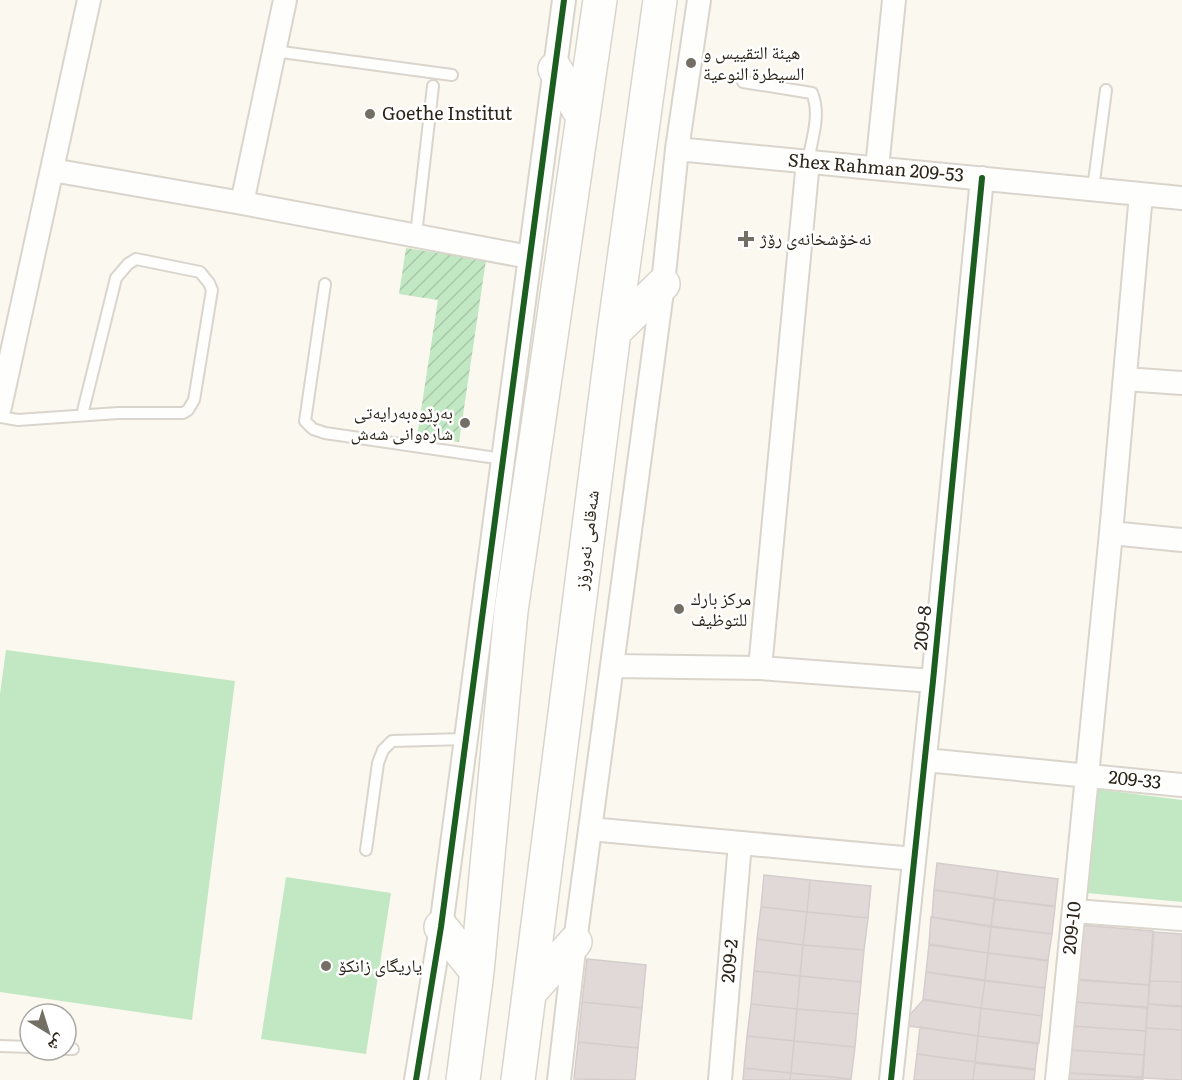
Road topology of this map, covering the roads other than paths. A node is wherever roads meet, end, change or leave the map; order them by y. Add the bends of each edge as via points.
1 (89, 0) edge
2 (285, 0) edge
3 (564, 0) edge
4 (600, 0) edge
5 (660, 0) edge
6 (699, 0) edge
7 (894, 0) edge
8 (274, 51) junction
9 (555, 69) junction
10 (452, 75) dead end
11 (743, 82) dead end
12 (433, 86) dead end
13 (1106, 90) dead end
14 (583, 117) junction
15 (677, 149) junction
16 (808, 161) junction
17 (878, 168) junction
18 (52, 170) junction
19 (982, 178) junction
20 (1093, 189) junction
21 (1141, 194) junction
22 (1182, 198) edge
23 (242, 203) junction
24 (416, 235) junction
25 (529, 257) junction
26 (325, 284) dead end
27 (663, 284) junction
28 (614, 332) junction
29 (1125, 379) junction
30 (1182, 383) edge
31 (0, 407) edge
32 (82, 415) junction
33 (0, 417) edge
34 (502, 459) junction
35 (1111, 533) junction
36 (1182, 540) edge
37 (613, 666) junction
38 (760, 668) junction
39 (933, 681) junction
40 (466, 739) junction
41 (925, 760) junction
42 (1088, 775) junction
43 (1182, 785) edge
44 (590, 829) junction
45 (740, 843) junction
46 (366, 850) dead end
47 (914, 859) junction
48 (1074, 911) junction
49 (1182, 919) edge
50 (441, 927) junction
51 (575, 942) junction
52 (477, 972) junction
53 (529, 993) junction
54 (0, 1046) edge
55 (18, 1047) edge
56 (416, 1080) edge
57 (463, 1080) edge
58 (518, 1080) edge
59 (559, 1080) edge
60 (720, 1080) edge
61 (891, 1080) edge
62 (1058, 1080) edge

1 - 18 street
2 - 8 street
3 - 9 street
4 - 14 main road
5 - 28 main road, شەقامی نەورۆز
6 - 15 street
7 - 17 street
8 - 10 lane
8 - 23 street
9 - 14 main road
9 - 25 street
11 - 16 lane via 812,93 817,116
12 - 24 lane
13 - 20 lane
14 - 52 main road via 511,610
15 - 16 street, Shex Rahman 209-53
15 - 27 street
16 - 17 street, Shex Rahman 209-53
16 - 38 street
17 - 19 street, Shex Rahman 209-53
18 - 23 street
18 - 31 street
19 - 20 street, Shex Rahman 209-53
19 - 39 street, 209-8
20 - 21 street, Shex Rahman 209-53
21 - 22 street, Shex Rahman 209-53
21 - 29 street, 209-10
23 - 24 street
24 - 25 street
25 - 34 street
26 - 34 lane via 305,421 313,429
27 - 28 main road
27 - 37 street
28 - 53 main road, شەقامی نەورۆز
29 - 30 street
29 - 35 street, 209-10
32 - 32 lane via 183,414 188,410 194,400 212,290 200,272 136,259 119,273
32 - 33 lane via 18,420
34 - 40 street
35 - 36 street
35 - 42 street, 209-10
37 - 38 street
37 - 44 street
38 - 39 street
39 - 41 street, 209-8
40 - 46 lane via 392,741 383,750
40 - 50 street
41 - 42 street, 209-33
41 - 47 street, 209-8
42 - 43 street, 209-33
42 - 48 street, 209-10
44 - 45 street
44 - 51 street
45 - 47 street
45 - 60 street, 209-2
47 - 61 street, 209-8
48 - 49 street
48 - 62 street, 209-10
50 - 52 main road
50 - 56 street
51 - 53 main road
51 - 59 street
52 - 57 main road
53 - 58 main road, شەقامی نەورۆز
54 - 55 lane

